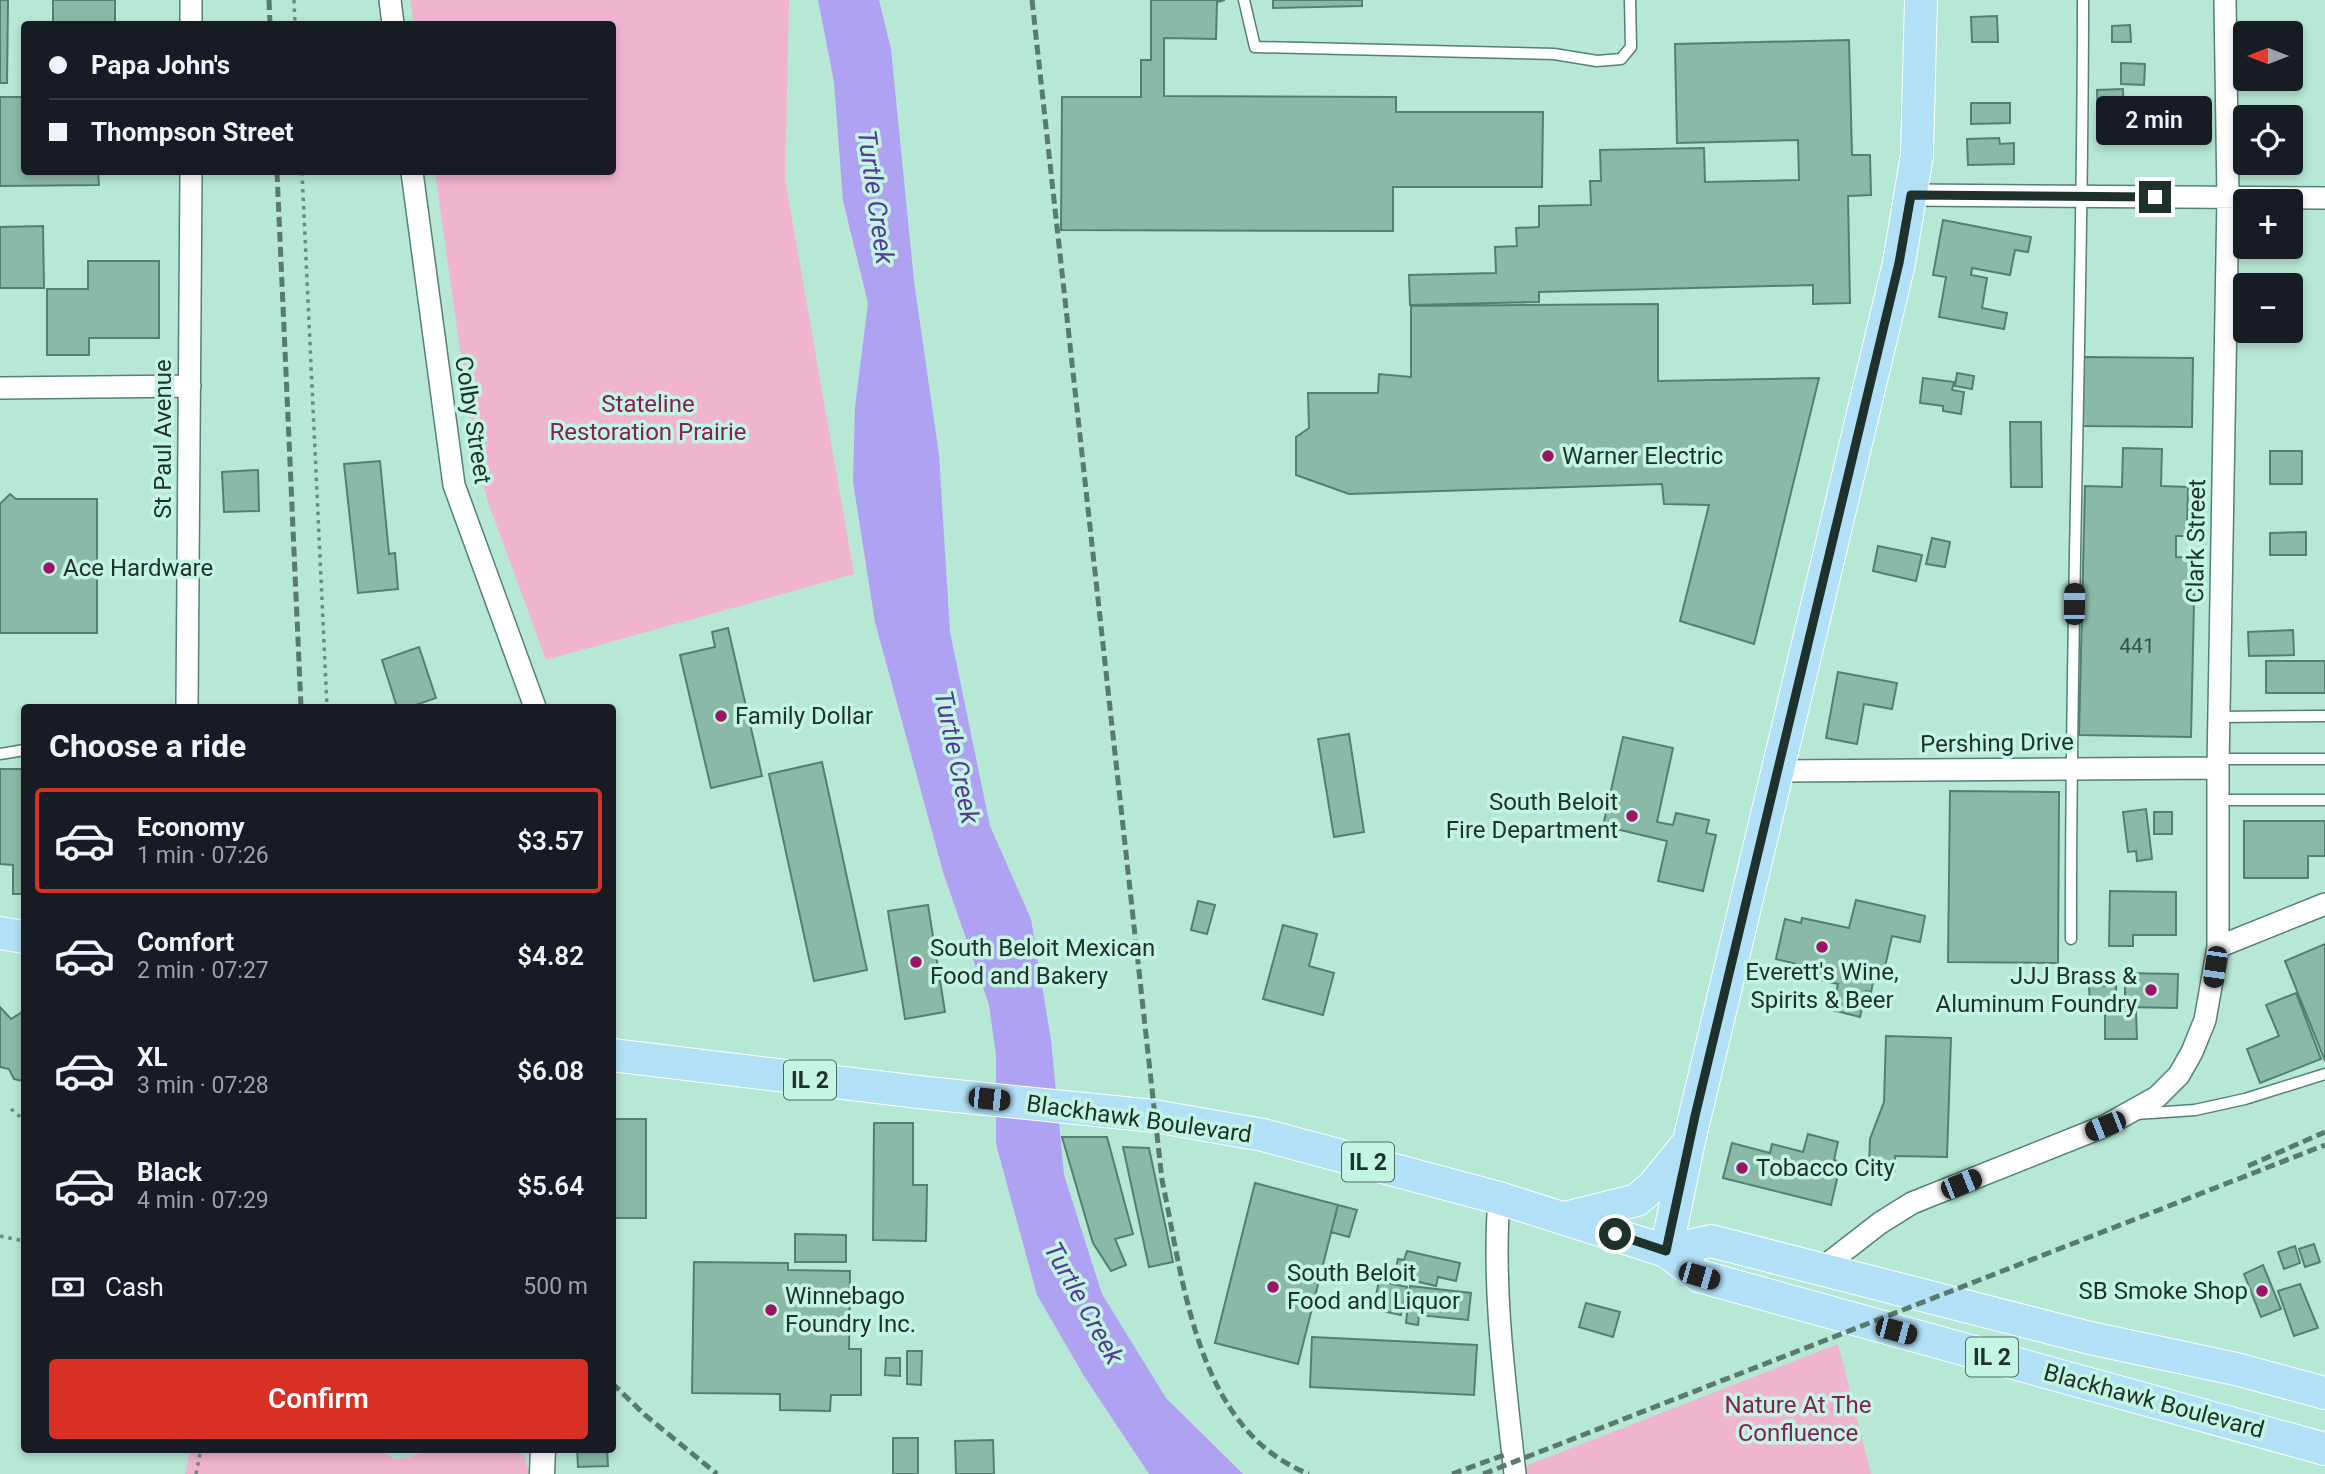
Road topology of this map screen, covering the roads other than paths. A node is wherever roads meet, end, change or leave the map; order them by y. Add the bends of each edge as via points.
1 (191, 0) edge
2 (390, 0) edge
3 (1244, 0) edge
4 (1630, 0) edge
5 (1921, 0) edge
6 (2082, 0) edge
7 (2225, 0) edge
8 (191, 21) edge
9 (393, 21) edge
10 (191, 175) edge
11 (412, 175) edge
12 (1911, 195) junction
13 (2082, 196) junction
14 (2228, 198) junction
15 (2325, 198) edge
16 (190, 386) junction
17 (0, 388) edge
18 (187, 704) edge
19 (533, 704) edge
20 (2325, 716) edge
21 (2219, 717) junction
22 (21, 750) edge
23 (0, 754) edge
24 (2325, 759) edge
25 (2218, 764) junction
26 (2071, 768) junction
27 (1777, 771) junction
28 (2218, 800) junction
29 (2325, 800) edge
30 (2325, 904) edge
31 (0, 933) edge
32 (21, 936) edge
33 (2071, 939) dead end
34 (2218, 947) junction
35 (616, 1056) edge
36 (2325, 1074) edge
37 (2130, 1114) junction
38 (1689, 1141) junction
39 (1499, 1198) junction
40 (1564, 1218) junction
41 (1666, 1251) junction
42 (1822, 1268) junction
43 (2325, 1393) edge
44 (2325, 1449) edge
45 (542, 1453) edge
46 (542, 1474) edge
47 (1515, 1474) edge

1 - 8 street
2 - 9 street
3 - 4 lane via 1255,47 1554,54 1597,61 1621,59 1631,47
5 - 12 main road via 1920,112
6 - 13 lane
7 - 14 street, Clark Street
10 - 16 street, St Paul Avenue
11 - 19 street, Colby Street via 454,485
12 - 13 street
12 - 27 main road via 1899,263
13 - 14 street
13 - 26 lane
14 - 15 street
14 - 21 street, Clark Street
16 - 17 street
16 - 18 street, St Paul Avenue
20 - 21 lane
21 - 25 street, Clark Street
22 - 23 lane
24 - 25 lane
25 - 26 street, Pershing Drive
25 - 28 street, Clark Street
26 - 27 street, Pershing Drive
26 - 33 lane
27 - 38 main road
28 - 29 lane
28 - 34 street, Clark Street
30 - 34 street
31 - 32 main road
34 - 37 street, Clark Street via 2205,1020 2192,1052 2179,1075 2157,1097
35 - 39 main road, Blackhawk Boulevard / IL 2 via 1154,1116 1263,1135
36 - 37 lane via 2195,1110
37 - 42 street, Clark Street via 1912,1203
38 - 40 main road via 1637,1200
38 - 41 main road
39 - 40 main road, Blackhawk Boulevard / IL 2
39 - 47 street via 1496,1238
40 - 41 main road, Blackhawk Boulevard / IL 2
41 - 42 main road, Blackhawk Boulevard / IL 2 via 1712,1241
41 - 44 main road, Blackhawk Boulevard / IL 2 via 1699,1276
42 - 43 main road, Blackhawk Boulevard / IL 2
45 - 46 street

